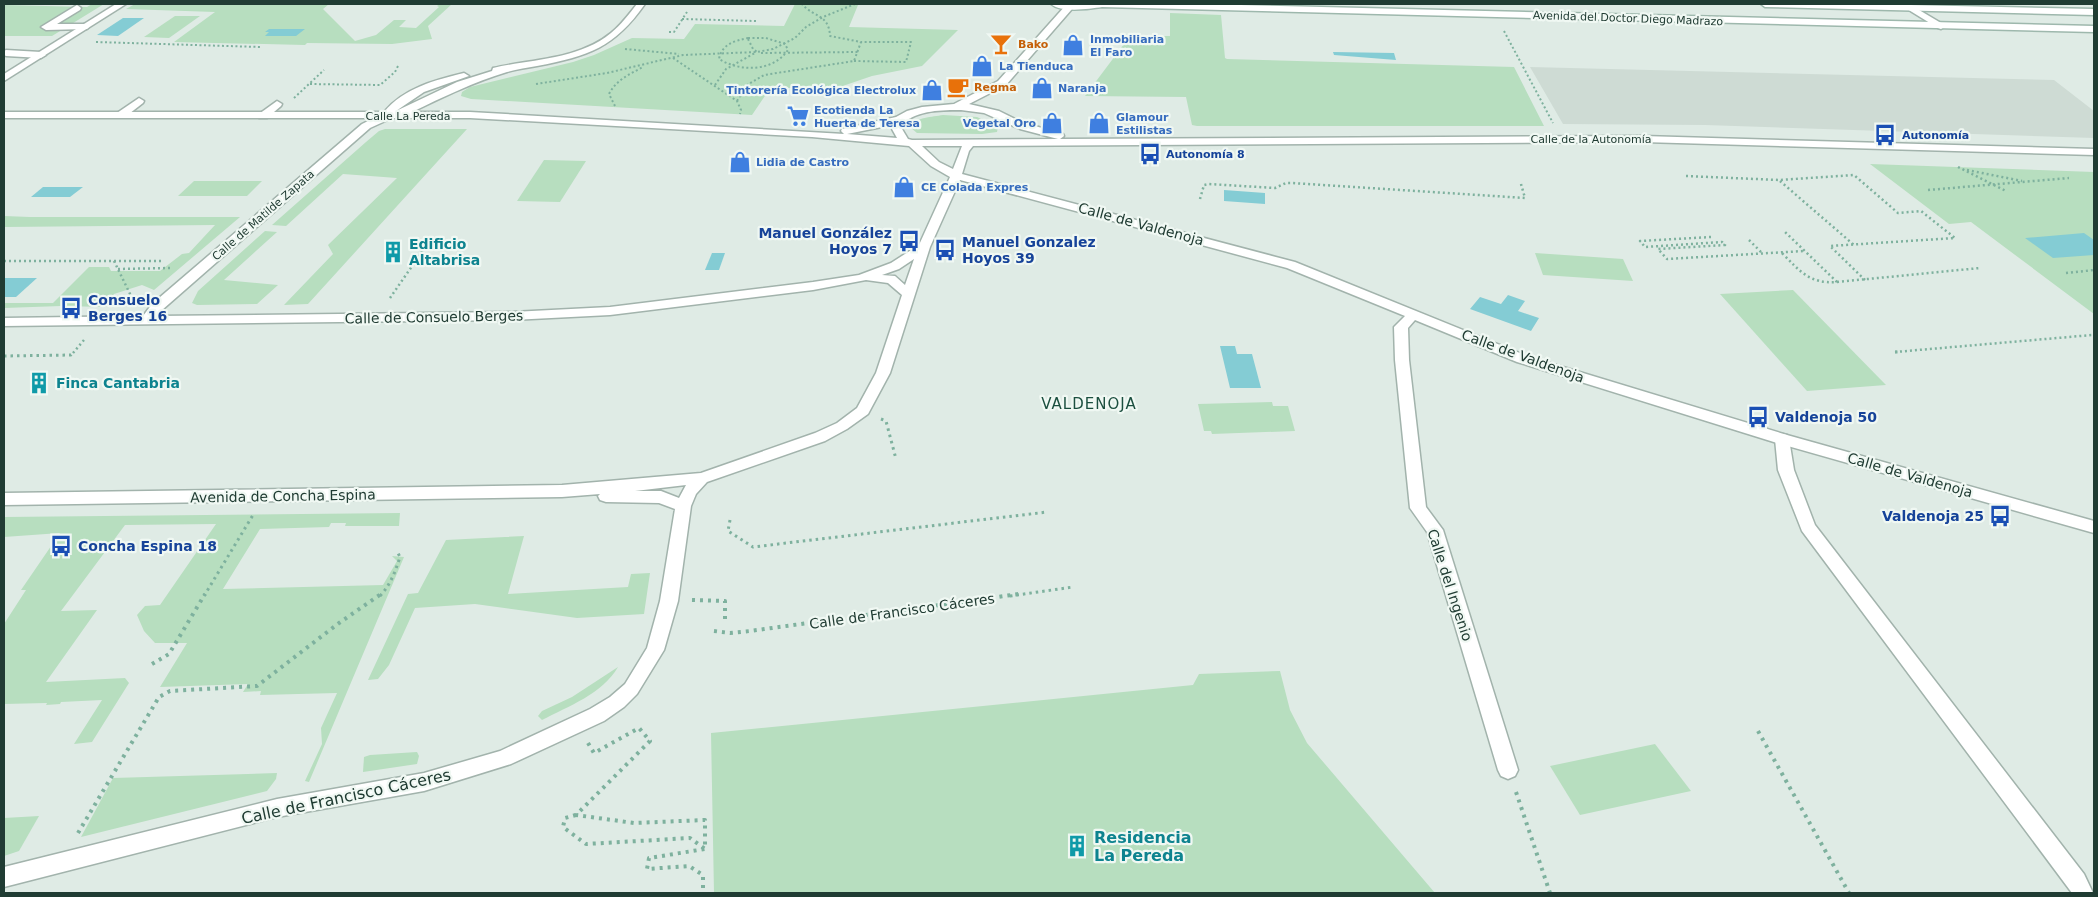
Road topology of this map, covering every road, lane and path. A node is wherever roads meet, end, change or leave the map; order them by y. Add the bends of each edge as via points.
1 (122, 4) edge
2 (640, 4) edge
3 (802, 4) edge
4 (855, 4) edge
5 (1055, 4) edge
6 (1102, 4) edge
7 (1765, 4) edge
8 (1906, 5) edge
9 (1069, 7) junction
10 (77, 8) dead end
11 (687, 12) dead end
12 (2094, 12) edge
13 (1494, 14) junction
14 (823, 17) junction
15 (682, 19) junction
16 (756, 21) dead end
17 (1926, 25) junction
18 (1942, 26) junction
19 (84, 27) junction
20 (2094, 29) edge
21 (669, 32) dead end
22 (748, 39) junction
23 (88, 41) dead end
24 (861, 42) junction
25 (785, 44) junction
26 (260, 47) dead end
27 (621, 48) dead end
28 (757, 52) junction
29 (858, 52) junction
30 (6, 53) dead end
31 (41, 54) junction
32 (683, 54) junction
33 (718, 54) junction
34 (787, 54) junction
35 (673, 57) junction
36 (854, 61) junction
37 (399, 64) dead end
38 (648, 64) junction
39 (730, 66) junction
40 (506, 69) junction
41 (324, 70) dead end
42 (4, 78) edge
43 (1002, 83) junction
44 (310, 84) junction
45 (528, 84) dead end
46 (715, 85) junction
47 (438, 96) junction
48 (139, 101) dead end
49 (290, 101) dead end
50 (737, 101) junction
51 (398, 102) junction
52 (277, 104) dead end
53 (997, 105) junction
54 (957, 107) junction
55 (4, 115) edge
56 (121, 115) junction
57 (262, 116) junction
58 (354, 116) junction
59 (470, 116) junction
60 (385, 117) junction
61 (899, 120) junction
62 (1010, 122) junction
63 (628, 124) junction
64 (738, 130) junction
65 (812, 134) junction
66 (1562, 139) junction
67 (1088, 141) junction
68 (908, 142) junction
69 (997, 142) junction
70 (970, 143) junction
71 (1941, 147) junction
72 (2094, 152) edge
73 (1961, 169) junction
74 (956, 176) junction
75 (1686, 176) dead end
76 (2069, 178) dead end
77 (1780, 180) junction
78 (2028, 182) junction
79 (1521, 184) dead end
80 (1993, 185) junction
81 (1928, 190) dead end
82 (2006, 191) dead end
83 (1200, 199) dead end
84 (1784, 231) dead end
85 (1711, 237) dead end
86 (1749, 240) dead end
87 (418, 242) dead end
88 (1854, 245) junction
89 (924, 247) junction
90 (1804, 251) junction
91 (1782, 252) junction
92 (1762, 254) junction
93 (4, 261) edge
94 (114, 261) junction
95 (164, 261) dead end
96 (171, 268) dead end
97 (1980, 268) dead end
98 (118, 269) junction
99 (2094, 270) edge
100 (2066, 273) dead end
101 (861, 278) junction
102 (1865, 280) junction
103 (1837, 282) junction
104 (909, 294) junction
105 (390, 299) dead end
106 (131, 300) dead end
107 (1414, 315) junction
108 (114, 320) junction
109 (147, 320) junction
110 (4, 322) edge
111 (2092, 335) dead end
112 (1895, 352) dead end
113 (4, 356) edge
114 (889, 433) dead end
115 (1782, 439) junction
116 (896, 459) dead end
117 (702, 478) junction
118 (562, 491) junction
119 (4, 499) edge
120 (682, 506) junction
121 (1047, 512) dead end
122 (254, 515) dead end
123 (730, 520) dead end
124 (2094, 527) edge
125 (397, 551) dead end
126 (1074, 587) dead end
127 (711, 600) dead end
128 (724, 623) dead end
129 (714, 631) dead end
130 (152, 664) dead end
131 (576, 726) junction
132 (1758, 731) dead end
133 (1508, 770) joint
134 (576, 816) junction
135 (75, 837) dead end
136 (705, 848) junction
137 (4, 877) edge
138 (704, 893) edge
139 (1550, 893) edge
140 (1849, 893) edge
141 (2083, 893) edge

1 - 19 street
2 - 40 street via 628,22 604,42 572,54
3 - 14 path
4 - 14 path
5 - 9 street, Avenida del Doctor Diego Madrazo
6 - 9 street, Avenida del Doctor Diego Madrazo
6 - 13 street, Avenida del Doctor Diego Madrazo
7 - 8 street
8 - 12 street
8 - 17 street via 1910,14
8 - 18 street
9 - 43 street
10 - 19 street via 46,27
11 - 15 path
13 - 17 street, Avenida del Doctor Diego Madrazo
13 - 66 path
14 - 24 path via 831,28 830,36
14 - 25 path
15 - 16 path
15 - 21 path via 674,32
17 - 18 street, Avenida del Doctor Diego Madrazo
18 - 20 street, Avenida del Doctor Diego Madrazo
19 - 31 street
22 - 25 path via 766,38
22 - 28 path
22 - 33 path via 725,46
23 - 26 path
24 - 29 path
24 - 36 path via 911,42 906,62
25 - 28 path
25 - 34 path
27 - 32 path
28 - 33 path
28 - 34 path
28 - 39 path
29 - 34 path
29 - 36 path
30 - 31 street
31 - 42 street
32 - 33 path
32 - 35 path
33 - 39 path via 719,59
34 - 39 path via 776,62 758,67
35 - 38 path
35 - 46 path
36 - 50 path via 758,77 745,84
37 - 44 path via 380,86
38 - 45 path
38 - 63 path via 615,85 609,94
39 - 46 path via 719,75
40 - 47 street via 461,84
40 - 51 street via 442,81
41 - 44 path
43 - 53 street
43 - 54 street
44 - 49 path
46 - 50 path
47 - 59 street via 450,107
47 - 60 street via 406,112
48 - 56 street
50 - 64 path via 741,110
51 - 58 street
51 - 60 street
52 - 57 street
53 - 54 street
53 - 62 street, Calle de la Autonomía
54 - 61 street, Calle La Pereda via 920,110
55 - 56 street, Calle La Pereda
56 - 57 street, Calle La Pereda
57 - 58 street, Calle La Pereda
58 - 60 street, Calle La Pereda
59 - 60 street, Calle La Pereda
59 - 63 street, Calle La Pereda
60 - 109 street, Calle de Matilde Zapata via 366,126 157,307
61 - 65 street, Calle La Pereda via 860,130
61 - 68 street via 897,132
62 - 67 street, Calle de la Autonomía
62 - 69 street
63 - 64 street, Calle La Pereda
64 - 65 street, Calle La Pereda
65 - 68 street, Calle La Pereda
66 - 67 street, Calle de la Autonomía
66 - 71 street, Calle de la Autonomía
67 - 69 street, Calle de la Autonomía
68 - 70 street, Calle La Pereda
68 - 74 street, Calle de Valdenoja
69 - 70 street, Calle de la Autonomía
70 - 74 street, Avenida de Concha Espina
71 - 72 street, Calle de la Autonomía
71 - 73 path
73 - 78 path
73 - 80 path
74 - 89 street, Avenida de Concha Espina
74 - 107 street, Calle de Valdenoja via 1290,265
75 - 77 path
76 - 78 path
77 - 88 path
77 - 88 path via 1854,175 1898,213 1921,211 1955,238
78 - 80 path
79 - 83 path via 1525,198 1292,183 1275,188 1209,184 1204,185
80 - 81 path
80 - 82 path
84 - 90 path
85 - 92 path via 1640,241 1645,247 1722,242 1725,245 1658,249 1667,259
86 - 92 path
87 - 105 path via 428,243
88 - 102 path via 1830,246
89 - 101 street, Calle de Consuelo Berges via 895,266
89 - 104 street, Avenida de Concha Espina
90 - 91 path
90 - 103 path
91 - 92 path
91 - 103 path via 1809,280 1822,284
93 - 94 path
94 - 95 path
94 - 98 path
96 - 98 path
97 - 102 path
98 - 106 path
99 - 100 path
101 - 104 street, Calle de Consuelo Berges via 891,279
101 - 109 street, Calle de Consuelo Berges via 665,304 530,315
102 - 103 path
104 - 117 street, Avenida de Concha Espina via 883,373 863,411 820,437
107 - 115 street, Calle de Valdenoja via 1522,359
107 - 133 street, Calle del Ingenio via 1401,327 1418,508 1434,530
108 - 109 street, Calle de Consuelo Berges
108 - 110 street, Calle de Consuelo Berges
108 - 113 path via 90,334 71,355
111 - 112 path
114 - 116 path
115 - 124 street, Calle de Valdenoja
115 - 141 street via 1786,470 1808,527
117 - 118 street, Avenida de Concha Espina
117 - 120 street
118 - 119 street, Avenida de Concha Espina
118 - 120 street, Avenida de Concha Espina via 609,497 661,497
120 - 131 street, Calle de Francisco Cáceres via 669,600 655,650 631,689 618,702
121 - 123 path via 753,547 728,531
122 - 130 path via 169,654
125 - 135 path via 400,557 384,591 257,686 170,691 159,697
126 - 129 path, Calle de Francisco Cáceres via 730,633
127 - 128 path via 725,601
131 - 134 path via 594,753 639,728 650,741
131 - 137 street, Calle de Francisco Cáceres via 504,758 424,782 278,808
132 - 140 path
133 - 139 path
134 - 136 path via 634,823 705,820
134 - 136 path via 565,818 563,827 586,844 690,838
136 - 138 path via 649,858 647,869 689,866 703,876

